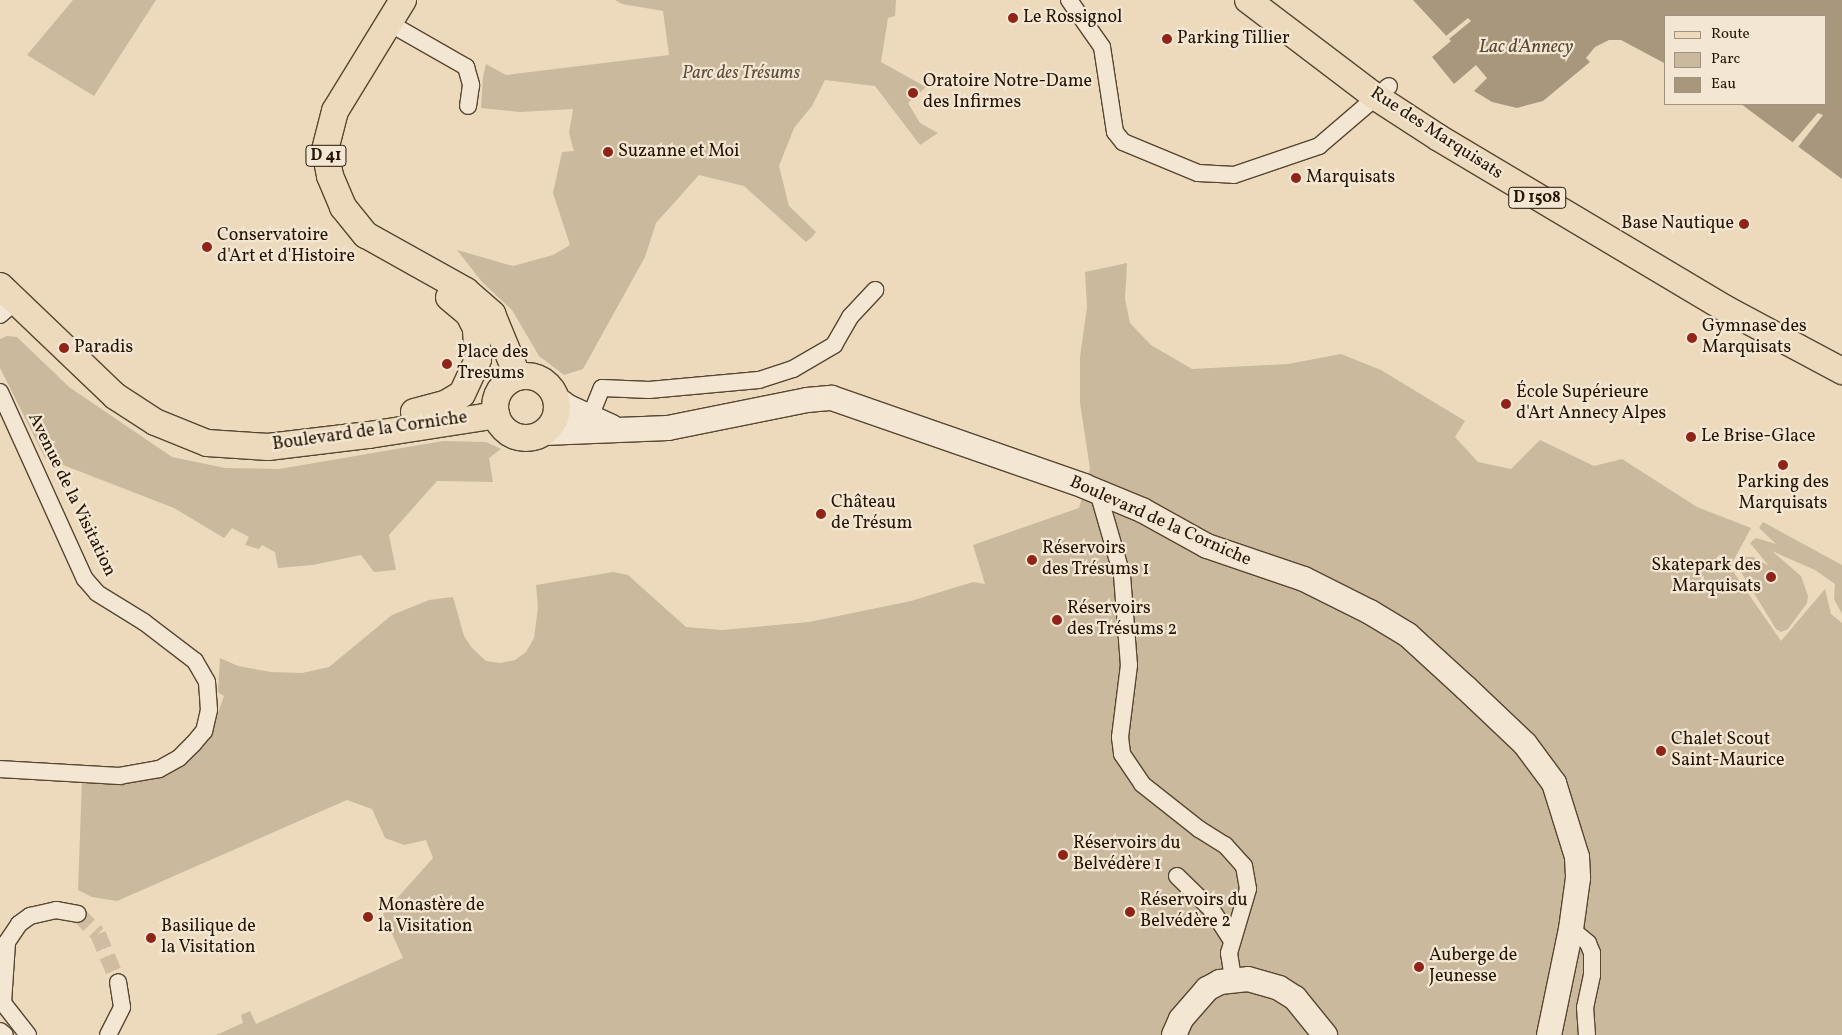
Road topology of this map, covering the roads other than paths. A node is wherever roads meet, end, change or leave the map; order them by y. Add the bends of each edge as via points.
1 (403, 0) edge
2 (1069, 0) edge
3 (1248, 0) edge
4 (1274, 0) edge
5 (389, 23) junction
6 (1382, 91) junction
7 (468, 106) dead end
8 (440, 278) junction
9 (875, 290) dead end
10 (5, 301) edge
11 (1842, 354) edge
12 (1842, 371) edge
13 (518, 377) junction
14 (0, 392) edge
15 (556, 398) junction
16 (496, 415) junction
17 (590, 417) junction
18 (616, 428) junction
19 (544, 432) junction
20 (369, 435) junction
21 (1098, 492) junction
22 (0, 769) edge
23 (1177, 876) dead end
24 (78, 914) tunnel mouth
25 (1571, 929) junction
26 (1231, 939) junction
27 (1233, 979) junction
28 (118, 982) tunnel mouth
29 (0, 1031) edge
30 (5, 1035) edge
31 (28, 1035) edge
32 (108, 1035) edge
33 (1174, 1035) edge
34 (1325, 1035) edge
35 (1549, 1035) edge
36 (1586, 1035) edge

1 - 5 main road, D 41
2 - 6 street via 1102,47 1115,132 1123,142 1198,173 1234,175 1319,146
3 - 6 main road, Rue des Marquisats / D 1508
4 - 6 main road, Rue des Marquisats / D 1508
5 - 7 street via 466,67 471,86
5 - 8 main road, D 41 via 335,111 325,150 330,176 343,207 366,235
6 - 11 main road, Rue des Marquisats / D 1508 via 1732,296
6 - 12 main road, Rue des Marquisats / D 1508 via 1615,245
8 - 13 main road, D 41 via 466,291 492,314
8 - 20 main road via 444,292 469,314 476,328 478,359 473,376 462,394 447,403 411,412
9 - 17 street via 850,317 834,345 793,369 759,380 650,390 602,388
10 - 20 main road, Boulevard de la Corniche via 114,396 155,422 207,443 268,447
13 - 15 main road via 541,380
13 - 16 main road via 500,391
14 - 22 street, Avenue de la Visitation via 86,579 97,593 144,622 195,661 207,682 209,710 204,731 194,744 179,758 159,769 120,776
15 - 17 main road, Boulevard de la Corniche
15 - 19 main road via 556,417
16 - 19 main road via 501,425 521,438
16 - 20 main road, Boulevard de la Corniche
17 - 18 main road, Boulevard de la Corniche
18 - 19 main road, Boulevard de la Corniche
18 - 21 main road, Boulevard de la Corniche via 668,428 807,400 832,398
21 - 25 main road, Boulevard de la Corniche via 1142,510 1214,550 1337,593 1408,636 1439,662 1525,744 1554,783 1578,857
21 - 26 street via 1122,584 1129,665 1120,737 1122,754 1142,784 1225,845 1244,866 1248,889
23 - 26 street via 1212,910
24 - 31 street via 56,910 30,916 19,924 7,942 3,1003
25 - 35 main road, Boulevard de la Corniche
25 - 36 street via 1588,943 1594,965 1585,1008
26 - 27 street via 1229,953
27 - 33 main road via 1206,989 1181,1020
27 - 34 main road via 1248,979 1279,988 1306,1008
28 - 32 street via 122,1007
29 - 30 street

